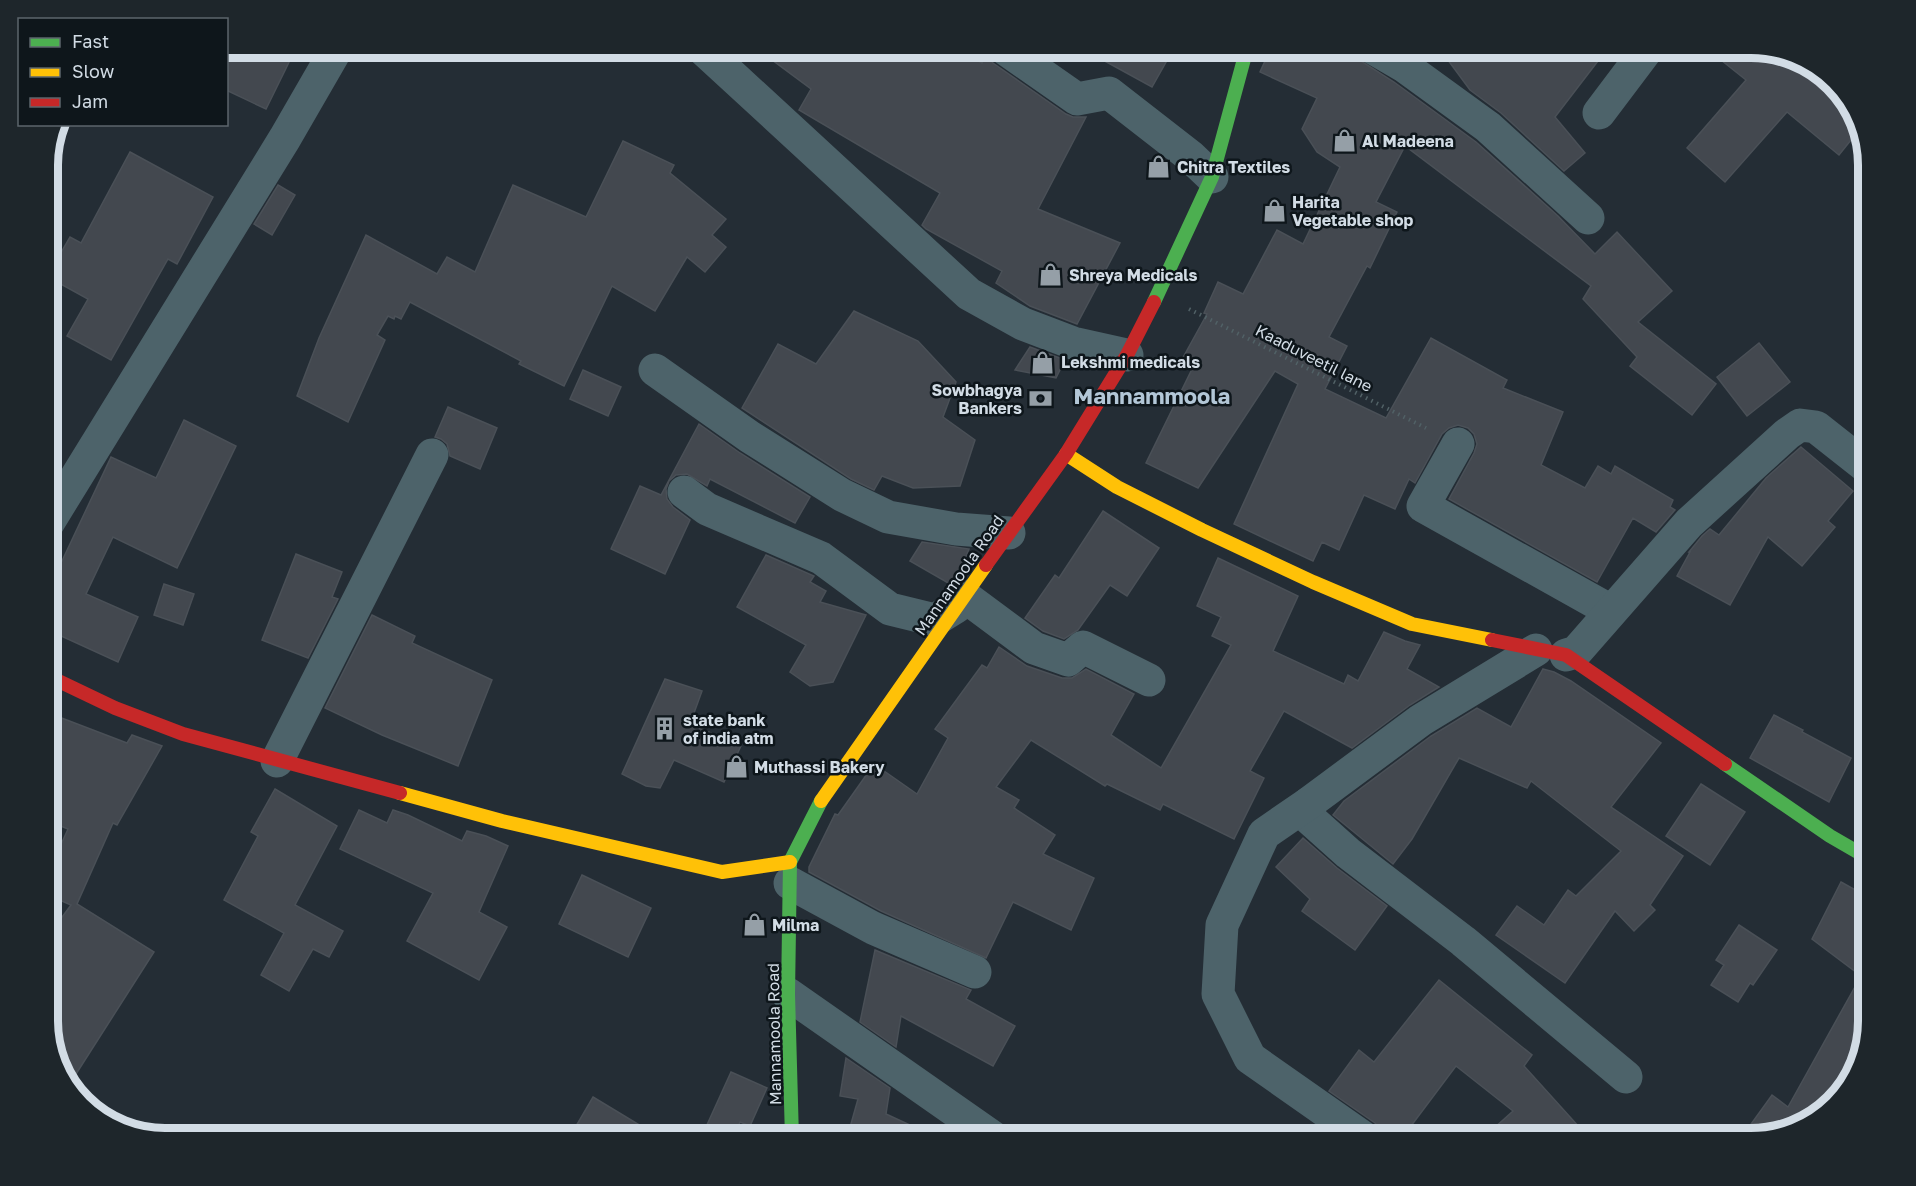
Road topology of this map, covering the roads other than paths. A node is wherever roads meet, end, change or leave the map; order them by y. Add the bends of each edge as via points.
1 (1019, 58) edge
2 (1244, 58) edge
3 (1391, 58) edge
4 (1640, 58) edge
5 (331, 59) edge
6 (714, 59) edge
7 (1599, 113) dead end
8 (1212, 177) junction
9 (1588, 218) dead end
10 (1127, 355) junction
11 (655, 370) dead end
12 (1458, 444) road end
13 (1066, 454) junction
14 (432, 455) dead end
15 (1857, 460) edge
16 (684, 492) dead end
17 (59, 505) edge
18 (1009, 533) junction
19 (960, 602) junction
20 (1611, 611) junction
21 (1551, 652) junction
22 (1149, 680) dead end
23 (59, 681) edge
24 (277, 761) junction
25 (1309, 803) junction
26 (1858, 852) edge
27 (790, 872) junction
28 (975, 972) dead end
29 (788, 994) junction
30 (1626, 1077) dead end
31 (792, 1128) edge
32 (980, 1128) edge
33 (1350, 1128) edge

1 - 8 street via 1077,99 1109,93
2 - 8 street, Mannamoola Road
3 - 9 street via 1488,127
4 - 7 street
5 - 17 street
6 - 10 street via 969,294 1023,324 1072,343
8 - 10 street, Mannamoola Road
10 - 13 street, Mannamoola Road
11 - 18 street via 750,437 842,495 888,517
12 - 20 street via 1423,506
13 - 18 street, Mannamoola Road
13 - 21 street via 1117,487 1202,530 1412,624
14 - 24 street
15 - 20 street via 1816,427 1800,426 1689,523
16 - 19 street via 707,510 821,558 890,609 935,620
18 - 19 street, Mannamoola Road
19 - 22 street via 1034,648 1068,660 1083,647
19 - 27 street, Mannamoola Road via 819,804
20 - 21 street via 1576,652
21 - 25 street via 1420,720
21 - 26 street
23 - 24 street via 143,722
24 - 27 street via 502,821 722,872
25 - 30 street via 1310,819 1348,853 1463,941
25 - 33 street via 1264,834 1222,925 1218,994 1250,1058
27 - 28 street via 873,928
27 - 29 street, Mannamoola Road
29 - 31 street, Mannamoola Road
29 - 32 street

